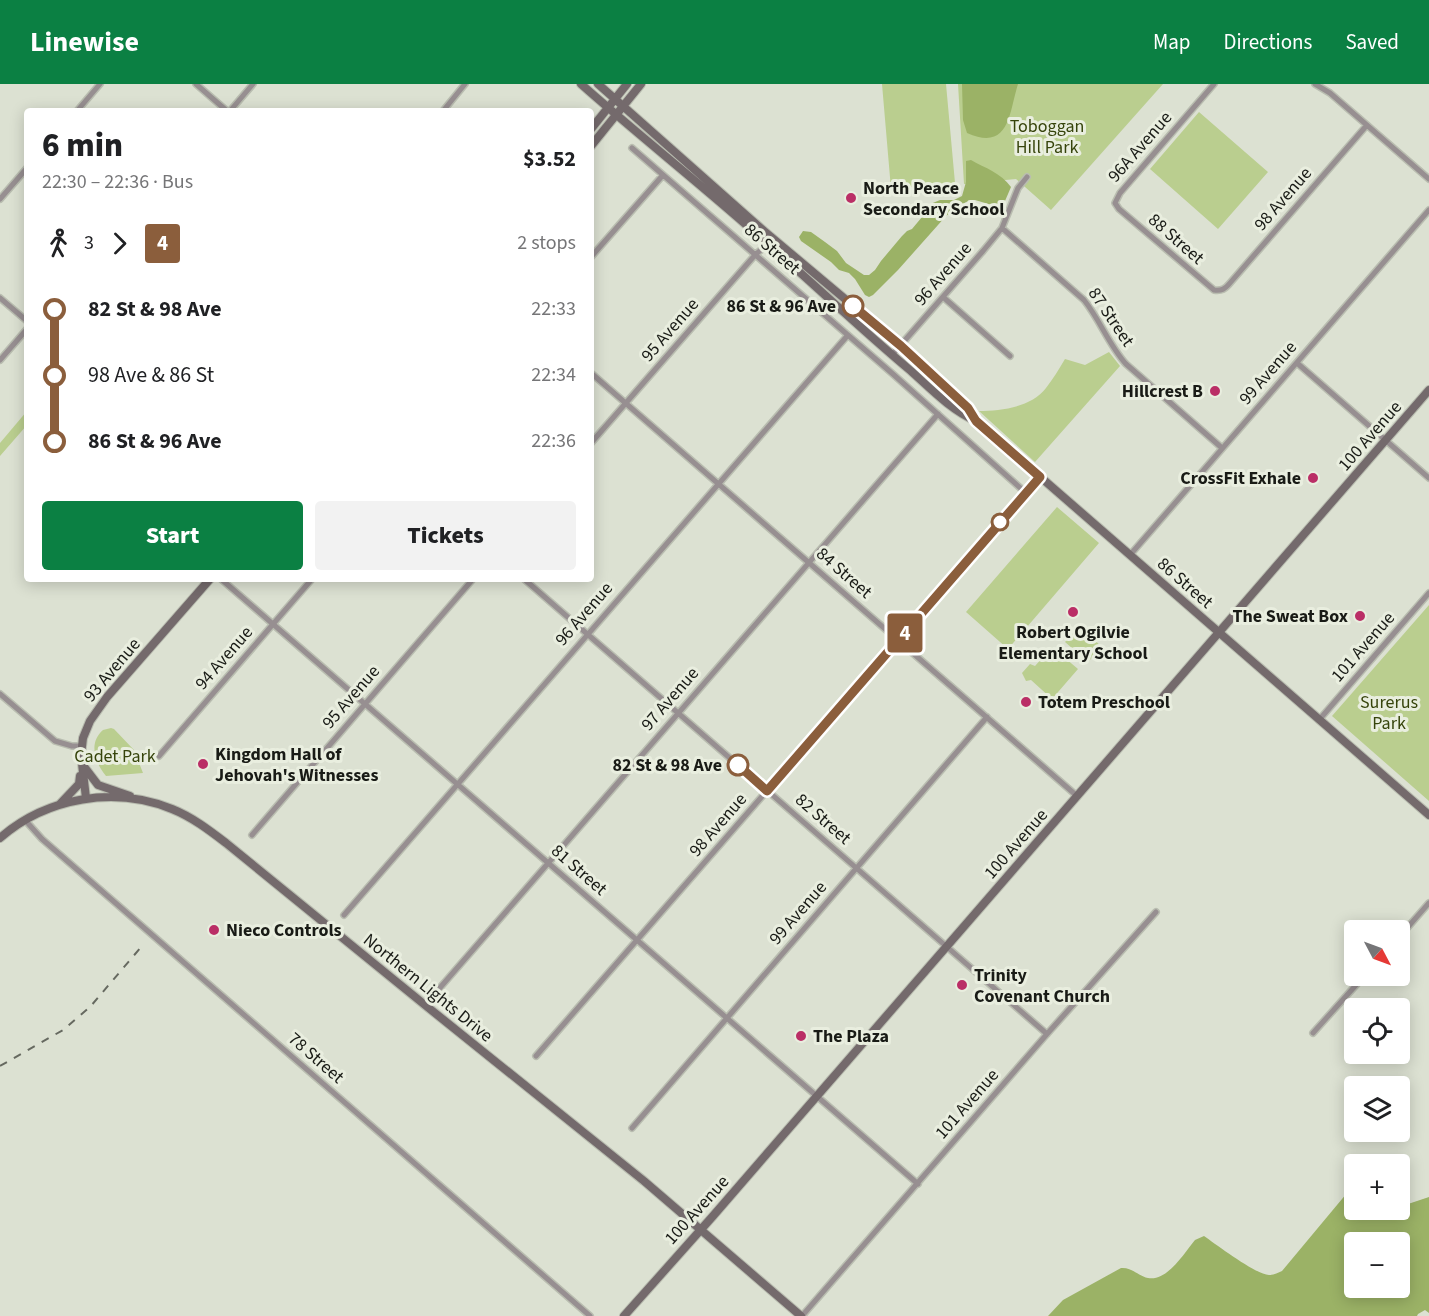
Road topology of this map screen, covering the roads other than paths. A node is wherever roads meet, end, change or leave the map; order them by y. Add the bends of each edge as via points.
1 (100, 84) edge
2 (196, 84) edge
3 (254, 84) edge
4 (454, 84) edge
5 (465, 84) edge
6 (581, 84) edge
7 (598, 84) edge
8 (627, 84) edge
9 (641, 84) edge
10 (1214, 84) edge
11 (1315, 84) edge
12 (460, 90) junction
13 (615, 99) junction
14 (624, 106) junction
15 (80, 108) edge
16 (225, 108) edge
17 (232, 108) edge
18 (445, 108) edge
19 (608, 108) junction
20 (616, 115) junction
21 (594, 125) edge
22 (1367, 125) junction
23 (594, 142) edge
24 (632, 148) dead end
25 (24, 171) edge
26 (663, 175) junction
27 (1027, 177) dead end
28 (1429, 179) edge
29 (0, 185) edge
30 (7, 191) junction
31 (0, 199) edge
32 (1115, 203) joint
33 (1429, 210) edge
34 (1002, 228) junction
35 (771, 242) junction
36 (594, 254) edge
37 (755, 255) junction
38 (1220, 291) joint
39 (943, 297) junction
40 (0, 298) edge
41 (24, 318) edge
42 (24, 332) edge
43 (848, 335) junction
44 (901, 346) junction
45 (892, 355) junction
46 (1010, 356) dead end
47 (0, 360) edge
48 (1297, 363) junction
49 (594, 376) edge
50 (1429, 390) edge
51 (626, 403) junction
52 (939, 414) junction
53 (976, 421) junction
54 (594, 440) edge
55 (1386, 440) junction
56 (1222, 448) junction
57 (1040, 477) junction
58 (1429, 478) edge
59 (718, 484) junction
60 (1026, 493) junction
61 (1131, 555) junction
62 (809, 562) junction
63 (207, 582) edge
64 (224, 582) edge
65 (309, 582) edge
66 (470, 582) edge
67 (527, 582) edge
68 (1429, 593) edge
69 (273, 624) junction
70 (1218, 633) junction
71 (587, 634) junction
72 (898, 640) junction
73 (0, 694) edge
74 (365, 704) junction
75 (678, 713) junction
76 (987, 717) junction
77 (1319, 720) junction
78 (82, 746) junction
79 (159, 756) dead end
80 (81, 762) junction
81 (457, 784) junction
82 (767, 791) junction
83 (1077, 796) junction
84 (86, 798) junction
85 (145, 800) junction
86 (60, 805) junction
87 (1429, 815) edge
88 (25, 820) junction
89 (252, 835) dead end
90 (0, 838) edge
91 (548, 862) junction
92 (857, 868) junction
93 (1429, 903) edge
94 (1156, 912) dead end
95 (344, 915) dead end
96 (1410, 925) edge
97 (638, 940) junction
98 (947, 946) junction
99 (1355, 986) edge
100 (424, 1005) junction
101 (726, 1018) junction
102 (1314, 1033) dead end
103 (1047, 1034) junction
104 (536, 1056) dead end
105 (816, 1096) junction
106 (632, 1128) dead end
107 (918, 1184) junction
108 (701, 1229) junction
109 (590, 1316) edge
110 (624, 1316) edge
111 (802, 1316) edge

1 - 15 street
2 - 16 street
3 - 17 street
4 - 12 street
5 - 12 street
6 - 19 main road, 86 Street
7 - 13 main road, 86 Street
8 - 13 main road
9 - 14 main road
10 - 32 street, 96A Avenue
11 - 22 street
12 - 18 street
13 - 14 main road, 86 Street
13 - 19 main road
14 - 20 main road
14 - 35 main road, 86 Street
19 - 20 main road, 86 Street
19 - 21 main road
20 - 23 main road
20 - 35 main road, 86 Street
22 - 28 street
22 - 38 street, 98 Avenue
24 - 26 street, 86 Street
25 - 30 street
26 - 36 street
26 - 37 street, 86 Street
27 - 34 street, 96 Avenue via 1018,188
29 - 30 street
30 - 31 street
32 - 38 street, 88 Street via 1210,288
33 - 48 street, 99 Avenue
34 - 39 street, 96 Avenue
34 - 56 street, 87 Street via 1084,300 1126,364
35 - 37 street, 95 Avenue
35 - 44 main road, 86 Street
35 - 45 main road, 86 Street
37 - 43 street, 86 Street
37 - 51 street, 95 Avenue
39 - 44 street, 96 Avenue
39 - 46 street
40 - 41 street
42 - 47 street
43 - 52 street, 86 Street
43 - 59 street, 96 Avenue
44 - 45 street, 96 Avenue
44 - 53 main road, 86 Street via 968,408
45 - 53 main road, 86 Street via 963,415
48 - 55 street
48 - 56 street, 99 Avenue
49 - 51 street, 84 Street
50 - 55 main road, 100 Avenue
51 - 54 street, 95 Avenue
51 - 59 street, 84 Street
52 - 60 street, 86 Street
52 - 62 street, 97 Avenue
53 - 57 main road, 86 Street
55 - 58 street
55 - 70 main road, 100 Avenue
56 - 61 street, 99 Avenue
57 - 60 street, 98 Avenue
57 - 61 main road, 86 Street
59 - 62 street, 84 Street
59 - 71 street, 96 Avenue
60 - 72 street, 98 Avenue
61 - 70 main road, 86 Street
62 - 72 street, 84 Street
62 - 75 street, 97 Avenue
63 - 78 main road, 93 Avenue via 102,704 87,727
64 - 69 street, 81 Street
65 - 69 street, 94 Avenue
66 - 74 street, 95 Avenue
67 - 71 street, 82 Street
68 - 77 street, 101 Avenue
69 - 74 street, 81 Street
69 - 79 street, 94 Avenue
70 - 77 main road, 86 Street
70 - 83 main road, 100 Avenue
71 - 75 street, 82 Street
71 - 81 street, 96 Avenue
72 - 76 street, 84 Street
72 - 82 street, 98 Avenue
73 - 78 street via 55,741
74 - 81 street, 81 Street
74 - 89 street, 95 Avenue
75 - 82 street, 82 Street
75 - 91 street, 97 Avenue
76 - 83 street, 84 Street
76 - 92 street, 99 Avenue
77 - 87 main road, 86 Street
78 - 80 main road, 93 Avenue
80 - 84 main road, 93 Avenue
80 - 85 main road via 98,785
80 - 86 main road via 79,784
81 - 91 street, 81 Street
81 - 95 street, 96 Avenue
82 - 92 street, 82 Street
82 - 97 street, 98 Avenue
83 - 98 main road, 100 Avenue
84 - 85 main road, Northern Lights Drive
84 - 86 main road, Northern Lights Drive
85 - 100 main road, Northern Lights Drive via 174,809 209,829
86 - 88 main road, Northern Lights Drive
88 - 90 main road, Northern Lights Drive
88 - 109 street, 78 Street via 42,839
91 - 97 street, 81 Street
91 - 100 street, 97 Avenue
92 - 98 street, 82 Street
92 - 101 street, 99 Avenue
93 - 96 street
94 - 103 street, 101 Avenue
97 - 101 street, 81 Street
97 - 104 street, 98 Avenue
98 - 103 street, 82 Street
98 - 105 main road, 100 Avenue
99 - 102 street
100 - 108 main road, Northern Lights Drive
101 - 105 street, 81 Street
101 - 106 street, 99 Avenue
103 - 107 street, 101 Avenue
105 - 107 street, 81 Street
105 - 108 main road, 100 Avenue
107 - 111 street, 101 Avenue
108 - 110 main road, 100 Avenue
108 - 111 main road, Northern Lights Drive

